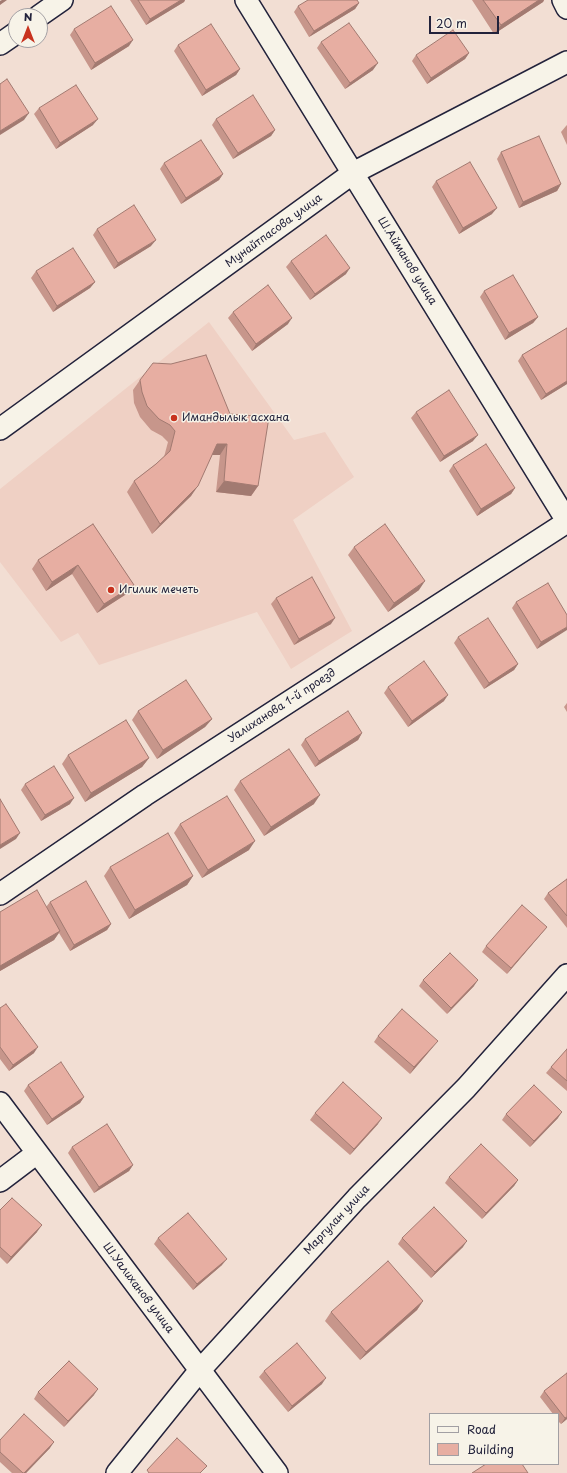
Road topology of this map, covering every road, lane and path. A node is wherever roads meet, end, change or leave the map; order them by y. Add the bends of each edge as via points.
1 (62, 0) edge
2 (246, 0) edge
3 (563, 0) edge
4 (567, 8) edge
5 (48, 10) edge
6 (567, 62) edge
7 (353, 173) junction
8 (0, 429) edge
9 (567, 522) edge
10 (0, 894) edge
11 (567, 975) edge
12 (0, 1103) edge
13 (37, 1153) junction
14 (0, 1180) edge
15 (200, 1370) junction
16 (117, 1473) edge
17 (277, 1473) edge

1 - 5 street
2 - 7 street, Ш.Айманов улица
3 - 4 street
6 - 7 street, Мунайтпасова улица
7 - 8 street, Мунайтпасова улица
7 - 9 street, Ш.Айманов улица
9 - 10 street, Уалиханова 1-й проезд via 145,794
11 - 15 street, Маргулан улица via 466,1088 357,1198
12 - 13 street, Ш.Уалиханов улица
13 - 14 street
13 - 15 street, Ш.Уалиханов улица
15 - 16 street, Маргулан улица
15 - 17 street, Ш.Уалиханов улица

